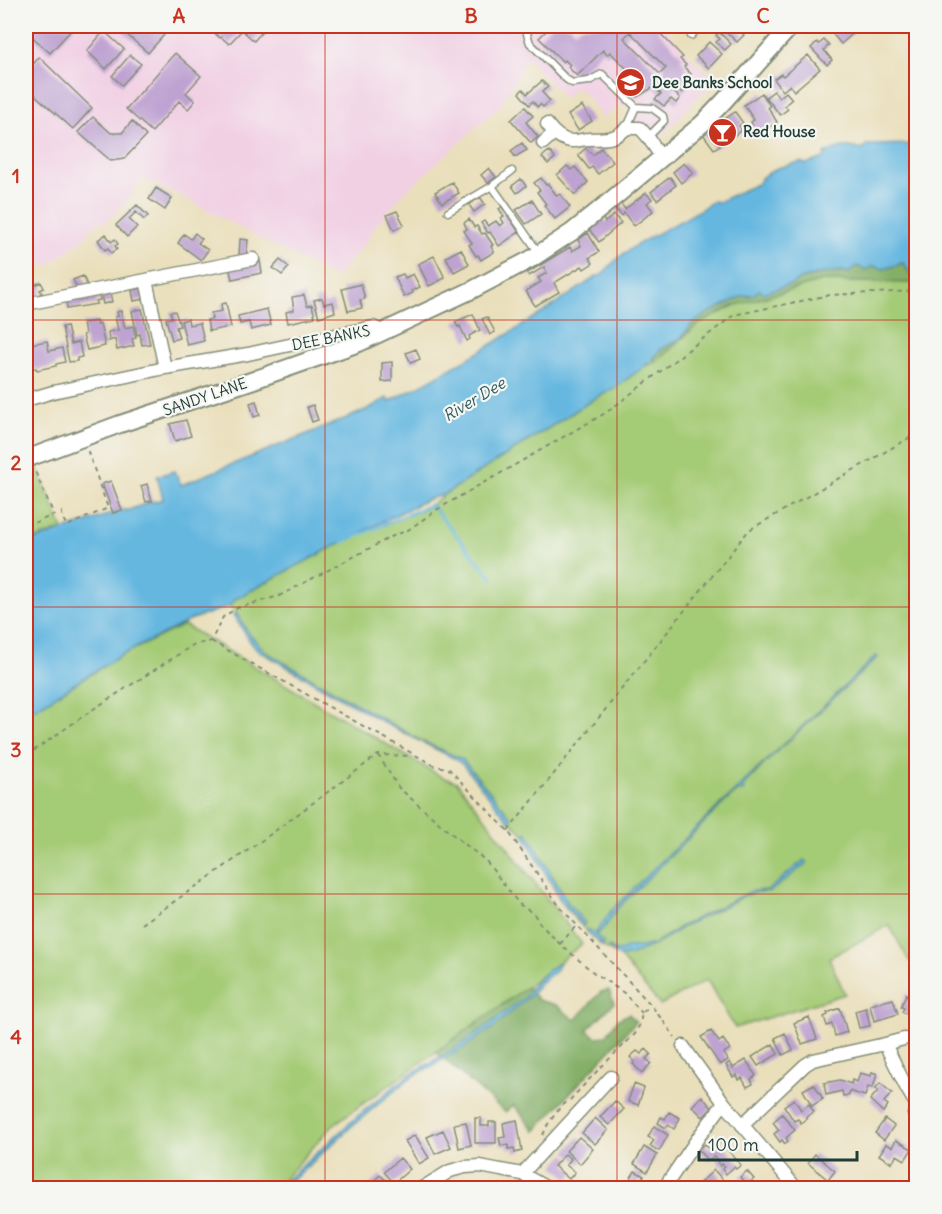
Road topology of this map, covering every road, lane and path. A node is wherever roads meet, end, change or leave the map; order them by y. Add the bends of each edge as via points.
1 (530, 26) edge
2 (700, 26) edge
3 (791, 26) edge
4 (691, 36) dead end
5 (636, 107) junction
6 (638, 131) junction
7 (543, 143) dead end
8 (662, 158) junction
9 (512, 171) dead end
10 (492, 186) junction
11 (448, 212) dead end
12 (539, 254) junction
13 (252, 259) dead end
14 (146, 280) junction
15 (916, 291) edge
16 (26, 304) edge
17 (384, 332) junction
18 (165, 368) junction
19 (26, 400) edge
20 (916, 434) edge
21 (83, 438) junction
22 (27, 459) edge
23 (62, 511) dead end
24 (26, 526) edge
25 (211, 641) junction
26 (26, 756) edge
27 (378, 756) junction
28 (415, 756) junction
29 (508, 831) junction
30 (142, 924) dead end
31 (577, 925) junction
32 (560, 944) junction
33 (651, 1005) junction
34 (642, 1013) junction
35 (904, 1039) dead end
36 (885, 1044) junction
37 (683, 1046) joint
38 (611, 1077) dead end
39 (724, 1103) junction
40 (916, 1110) edge
41 (742, 1125) junction
42 (546, 1148) junction
43 (522, 1174) junction
44 (422, 1188) edge
45 (547, 1188) edge
46 (664, 1188) edge
47 (796, 1188) edge

1 - 5 lane via 530,43 566,79 579,83 602,74
2 - 4 lane
3 - 8 main road, DEE BANKS via 702,124
5 - 6 lane
5 - 6 lane via 651,108 664,121
6 - 7 street via 609,140 572,141 550,128
6 - 8 street
8 - 12 main road, DEE BANKS
9 - 10 lane
10 - 11 lane
10 - 12 lane
12 - 17 main road, DEE BANKS
13 - 14 street
14 - 16 street
14 - 18 street
15 - 25 path via 830,295 734,315 607,412 408,530 279,596 237,608 223,617
17 - 18 street, DEE BANKS via 374,327
17 - 21 main road, SANDY LANE
18 - 19 street, DEE BANKS
20 - 29 path via 749,530
21 - 22 main road, SANDY LANE
21 - 23 path via 108,507 67,526
22 - 24 path via 54,515
25 - 26 path via 193,645
25 - 28 path
27 - 28 path
27 - 30 path
27 - 32 path via 399,788 486,861 519,904 534,914
28 - 29 path via 448,768
29 - 31 path via 560,907
31 - 32 path
31 - 33 path
32 - 34 path via 624,993
33 - 34 path
33 - 37 path
34 - 42 path via 635,1034 561,1106 543,1132 541,1143
35 - 36 street
36 - 40 street
36 - 41 street via 813,1060
37 - 39 street
38 - 42 street
39 - 41 street
39 - 46 street
41 - 47 street
42 - 43 street
43 - 44 street via 465,1167
43 - 45 street

